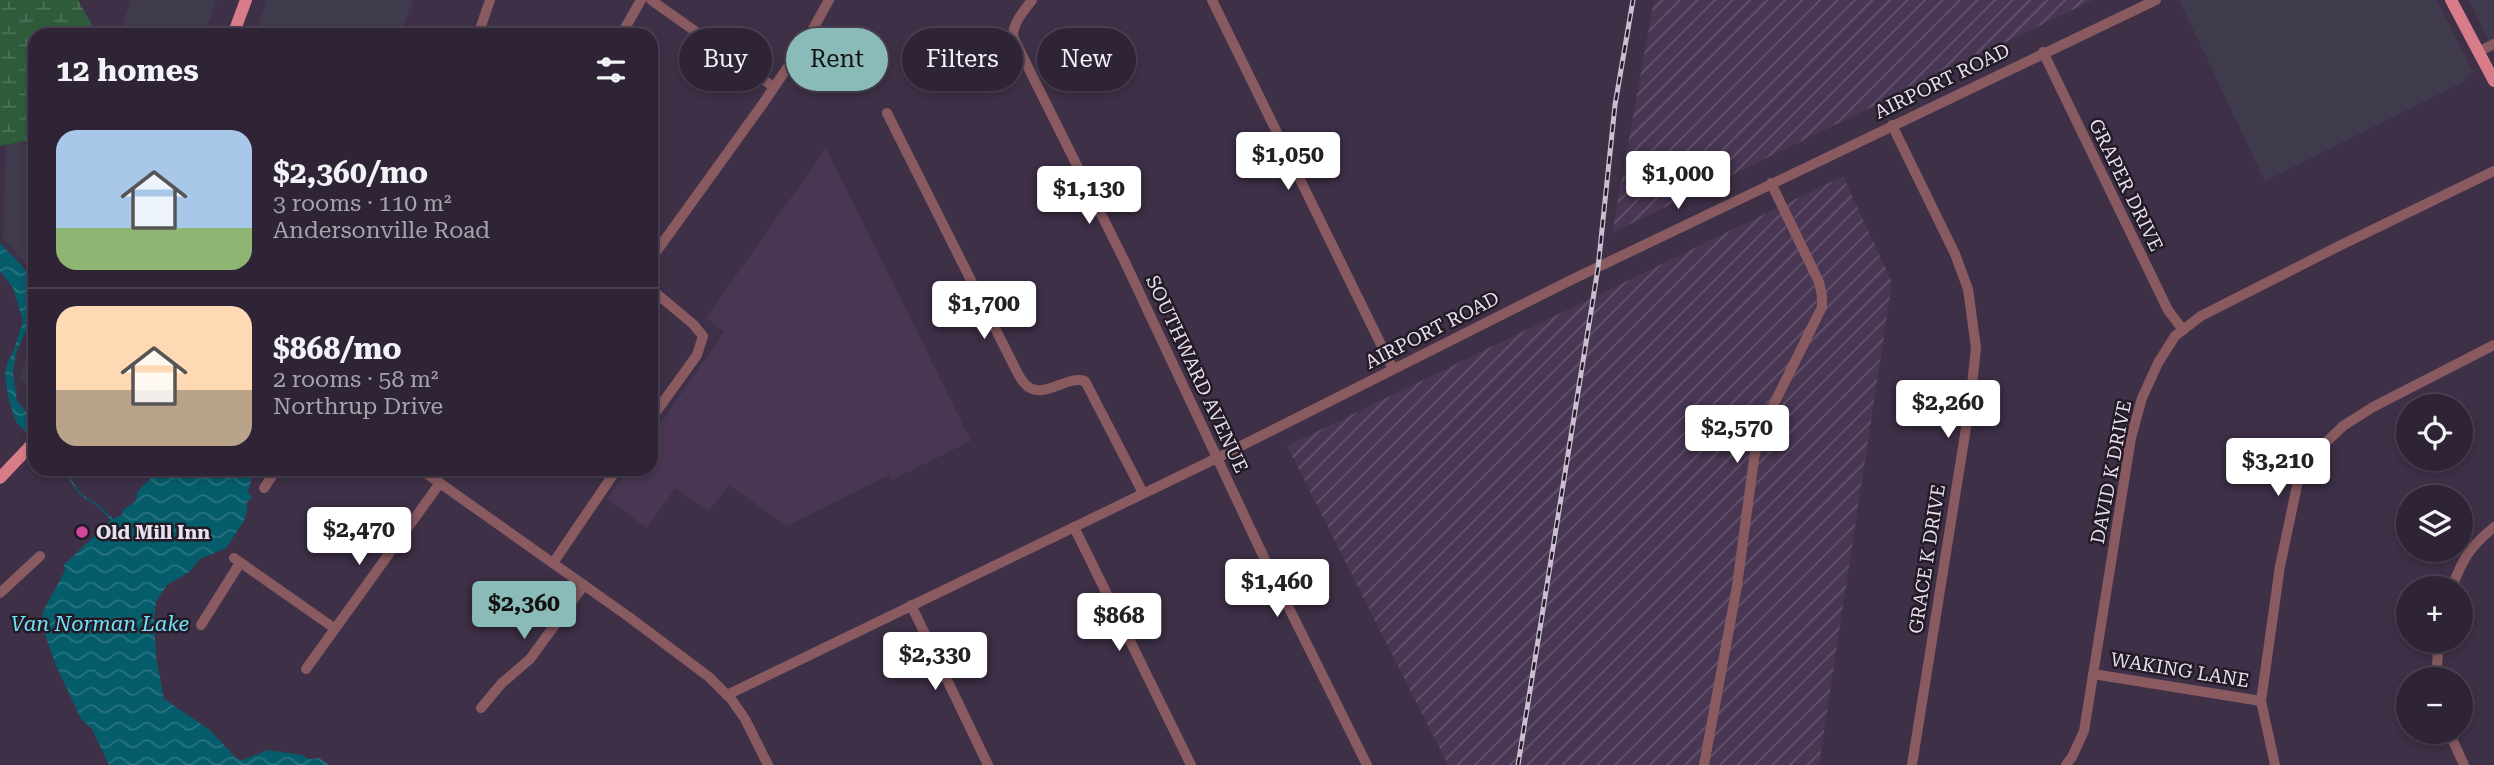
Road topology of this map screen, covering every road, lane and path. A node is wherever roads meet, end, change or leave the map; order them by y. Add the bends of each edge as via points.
1 (246, 0) edge
2 (490, 0) edge
3 (641, 0) edge
4 (650, 0) edge
5 (829, 0) edge
6 (1032, 0) edge
7 (1212, 0) edge
8 (2156, 0) edge
9 (2451, 0) edge
10 (236, 28) edge
11 (480, 28) edge
12 (625, 28) edge
13 (2494, 44) edge
14 (2043, 52) junction
15 (2478, 52) junction
16 (2494, 81) edge
17 (774, 87) junction
18 (887, 113) dead end
19 (1892, 125) junction
20 (2494, 171) edge
21 (1771, 183) junction
22 (658, 249) edge
23 (658, 295) edge
24 (2183, 330) junction
25 (2494, 345) edge
26 (1393, 369) junction
27 (658, 409) edge
28 (28, 449) edge
29 (1217, 458) junction
30 (272, 476) edge
31 (430, 476) edge
32 (612, 476) edge
33 (0, 478) edge
34 (440, 483) junction
35 (264, 488) dead end
36 (1143, 493) junction
37 (1074, 527) junction
38 (2494, 527) edge
39 (40, 556) dead end
40 (553, 563) junction
41 (2456, 576) edge
42 (584, 585) junction
43 (0, 593) edge
44 (911, 606) junction
45 (201, 625) dead end
46 (334, 628) junction
47 (306, 669) dead end
48 (2093, 674) junction
49 (727, 695) junction
50 (2261, 701) junction
51 (481, 708) dead end
52 (2454, 744) edge
53 (768, 765) edge
54 (988, 765) edge
55 (1191, 765) edge
56 (1367, 765) edge
57 (1704, 765) edge
58 (1912, 765) edge
59 (2066, 765) edge
60 (2275, 765) edge
61 (2464, 765) edge

1 - 10 main road
2 - 11 street
3 - 12 street
4 - 17 street
5 - 17 street
6 - 29 street, SOUTHWARD AVENUE via 1018,18 1013,37
7 - 26 street
8 - 14 street, AIRPORT ROAD
9 - 15 main road
13 - 15 street
14 - 19 street, AIRPORT ROAD
14 - 24 street, GRAPER DRIVE via 2168,310
15 - 16 main road
17 - 22 street
18 - 36 street via 1025,384 1042,391 1066,381 1085,381
19 - 21 street, AIRPORT ROAD
19 - 58 street, GRACE K DRIVE via 1963,272 1976,348
20 - 24 street, DAVID K DRIVE via 2219,306
21 - 26 street, AIRPORT ROAD
21 - 57 street via 1819,282 1822,307 1760,432
23 - 27 street via 703,336 697,355
24 - 48 street, DAVID K DRIVE via 2158,363 2131,438
25 - 50 street via 2373,407 2343,426 2312,458 2298,481 2280,566
26 - 29 street, AIRPORT ROAD
28 - 33 main road
29 - 36 street, AIRPORT ROAD
29 - 56 street, SOUTHWARD AVENUE
30 - 35 street
31 - 34 street
32 - 40 street
34 - 40 street
34 - 46 street
36 - 37 street, AIRPORT ROAD
37 - 44 street, AIRPORT ROAD
37 - 55 street
38 - 41 street via 2462,559
39 - 43 street
40 - 42 street
42 - 49 street
42 - 51 street via 530,659
44 - 49 street, AIRPORT ROAD
44 - 54 street
45 - 46 street via 237,561
46 - 47 street
48 - 50 street, WAKING LANE
48 - 59 street, DAVID K DRIVE via 2084,732
49 - 53 street
50 - 60 street
52 - 61 street

